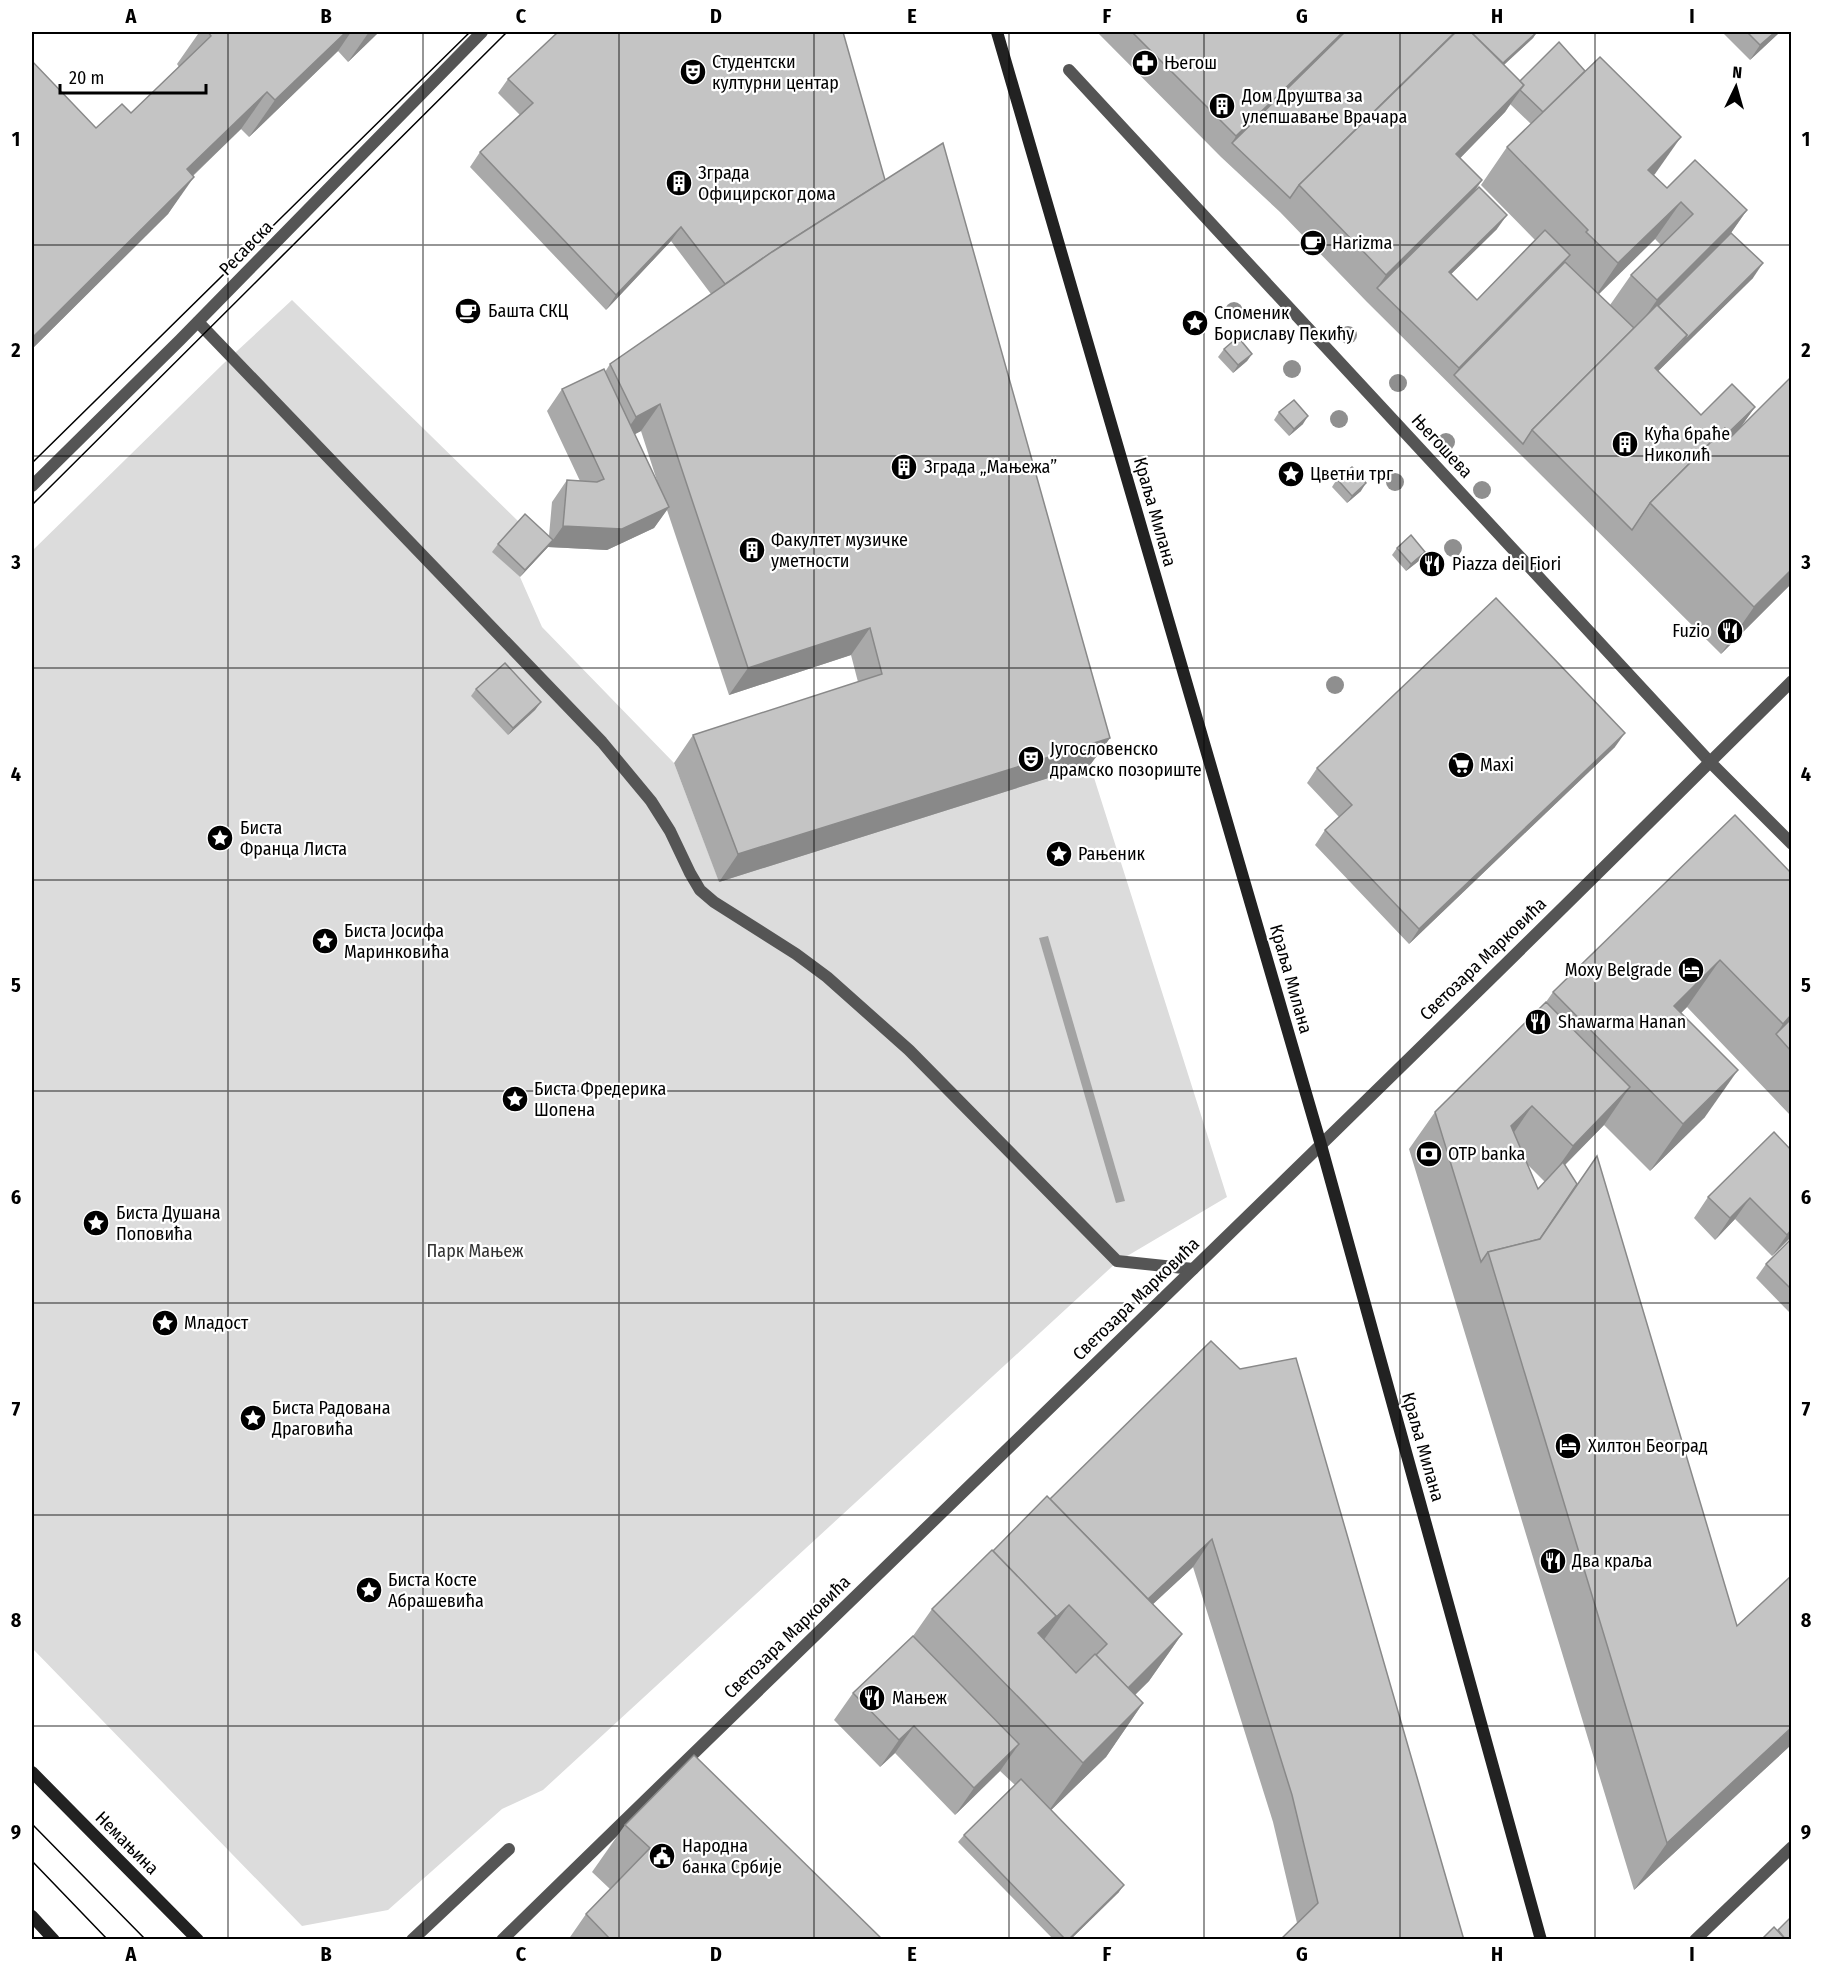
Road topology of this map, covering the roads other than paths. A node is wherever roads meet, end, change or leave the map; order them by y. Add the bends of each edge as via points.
1 (482, 32) edge
2 (997, 32) edge
3 (1069, 70) dead end
4 (198, 322) junction
5 (32, 486) edge
6 (1791, 681) edge
7 (1710, 762) junction
8 (1791, 844) edge
9 (1321, 1145) junction
10 (1193, 1269) junction
11 (32, 1772) edge
12 (1791, 1847) edge
13 (509, 1849) dead end
14 (32, 1916) edge
15 (54, 1940) edge
16 (198, 1940) edge
17 (412, 1940) edge
18 (502, 1940) edge
19 (1541, 1940) edge
20 (1695, 1940) edge

1 - 4 street, Ресавска
2 - 9 main road, Краља Милана
3 - 7 street, Његошева
4 - 5 street, Ресавска
4 - 10 street via 609,751 651,801 700,890 836,984 909,1050 1117,1262
6 - 7 street, Светозара Марковића
7 - 8 street, Његошева
7 - 9 street, Светозара Марковића
9 - 10 street, Светозара Марковића
9 - 19 main road, Краља Милана
10 - 18 street, Светозара Марковића
11 - 16 main road, Немањина
12 - 20 street
13 - 17 street
14 - 15 main road

